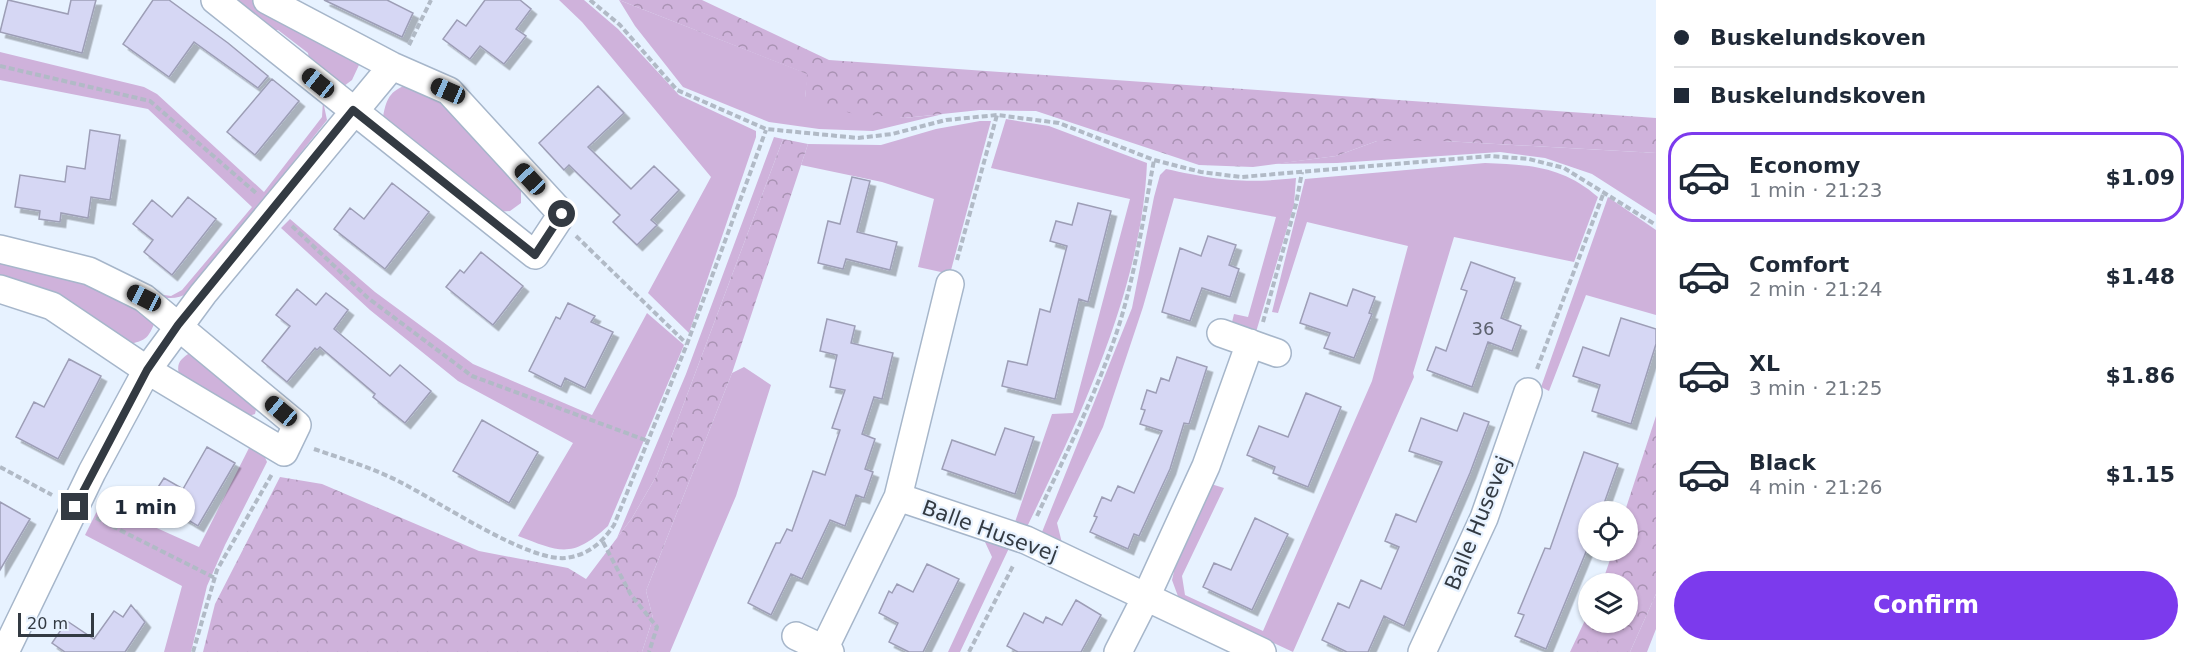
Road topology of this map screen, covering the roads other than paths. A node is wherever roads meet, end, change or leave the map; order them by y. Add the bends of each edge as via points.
1 (215, 0) edge
2 (267, 0) edge
3 (392, 66) junction
4 (353, 110) junction
5 (0, 249) edge
6 (950, 284) road end
7 (0, 289) edge
8 (178, 325) junction
9 (1221, 333) dead end
10 (1250, 343) junction
11 (1277, 352) dead end
12 (147, 370) junction
13 (1528, 392) road end
14 (898, 497) junction
15 (1146, 597) junction
16 (796, 636) dead end
17 (0, 649) edge
18 (827, 650) edge
19 (5, 652) edge
20 (1118, 652) edge
21 (1262, 652) edge
22 (1422, 652) edge

1 - 4 street
2 - 3 street
3 - 4 street
3 - 4 street via 448,91 562,214 535,255
4 - 8 street
5 - 8 street via 89,271 144,298
6 - 14 street, Balle Husevej
7 - 12 street via 52,306
8 - 12 street
8 - 12 street via 297,425 288,446
9 - 10 street
10 - 11 street
10 - 15 street via 1206,466
12 - 19 street
13 - 22 street, Balle Husevej via 1484,518
14 - 15 street, Balle Husevej via 1026,540
14 - 18 street, Balle Husevej
15 - 20 street
15 - 21 street, Balle Husevej
16 - 18 street, Balle Husevej
17 - 19 street

